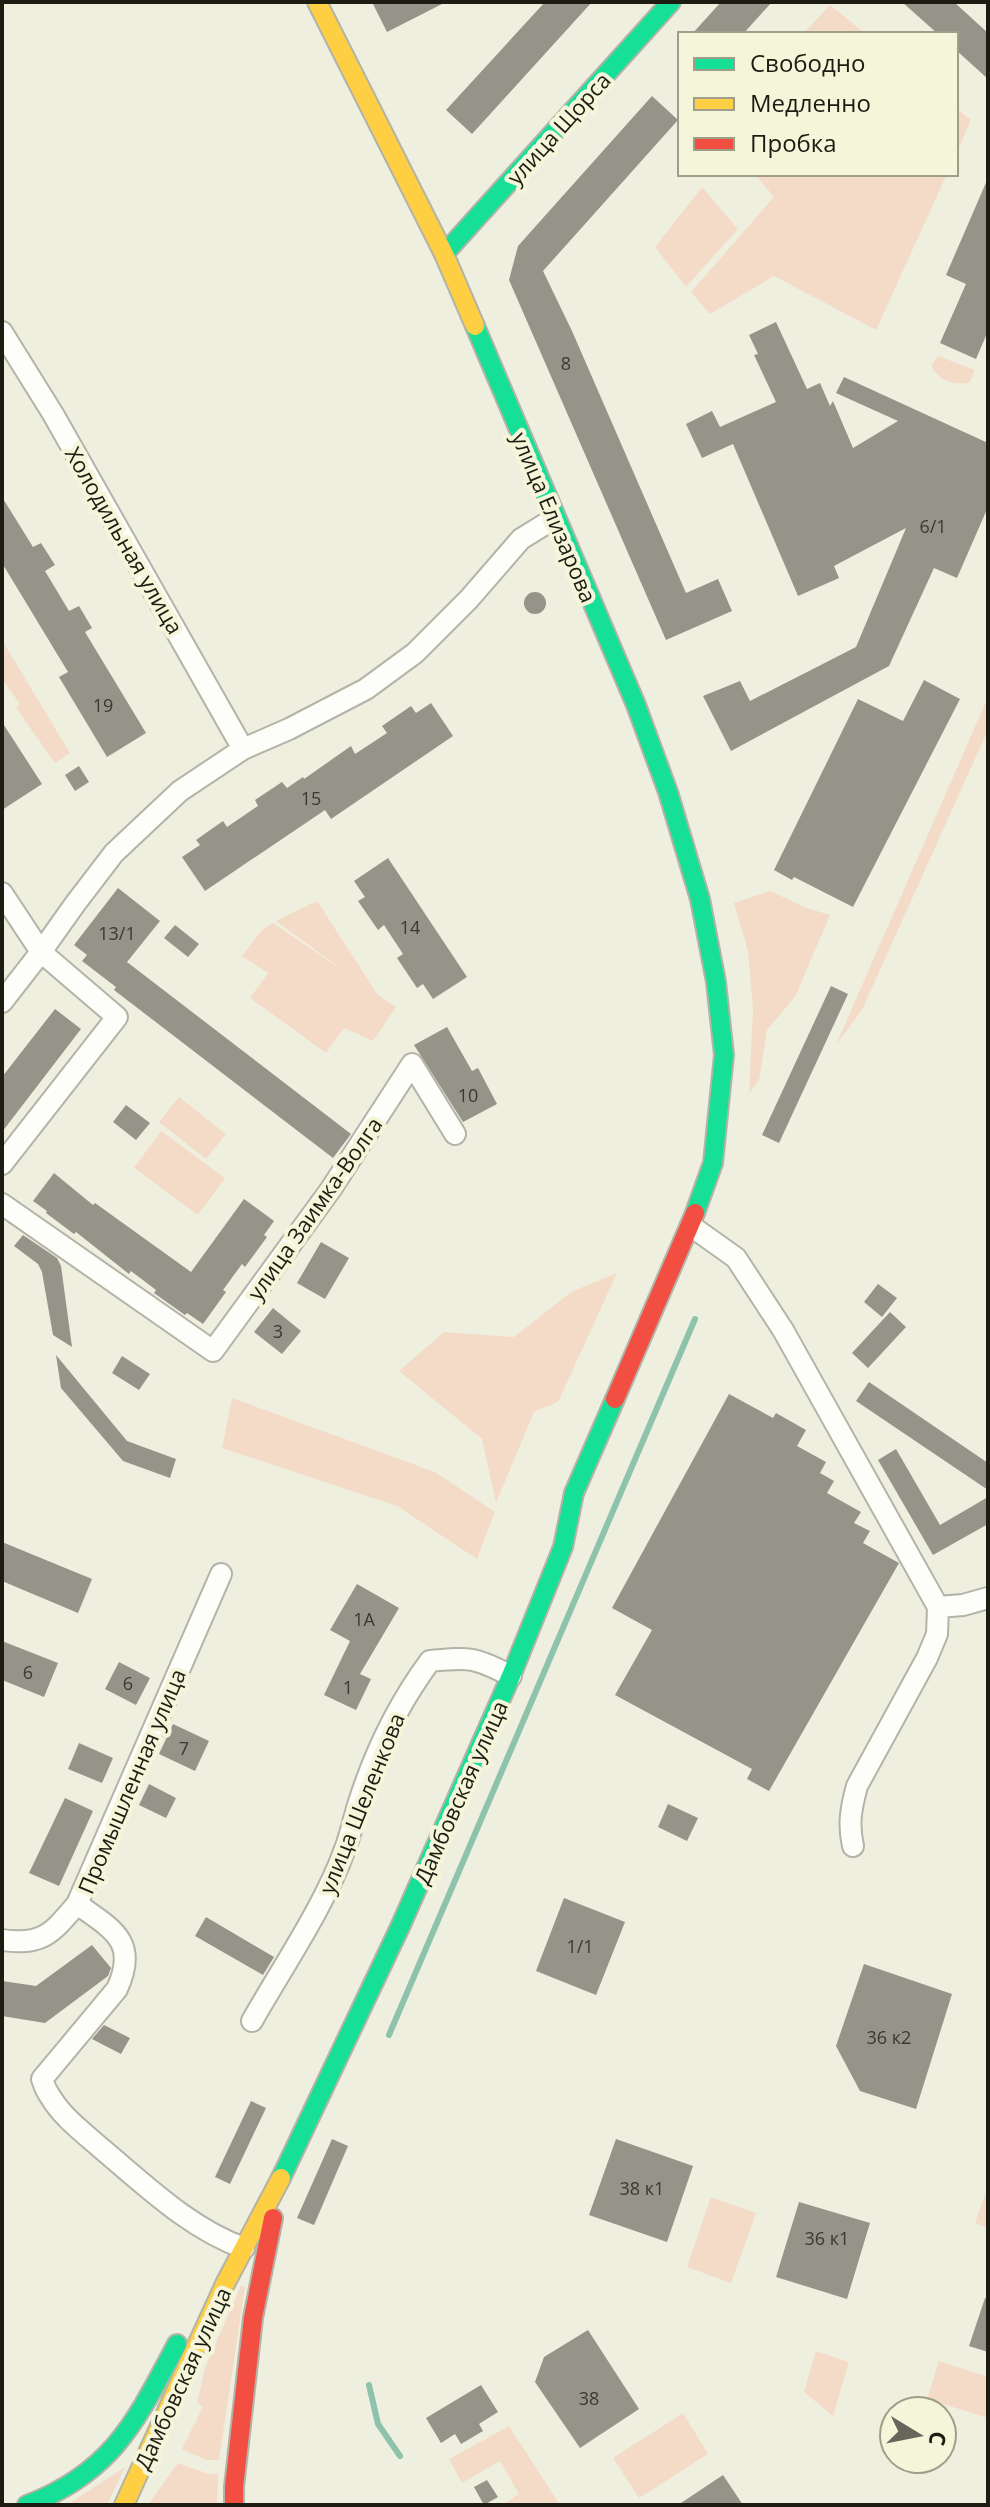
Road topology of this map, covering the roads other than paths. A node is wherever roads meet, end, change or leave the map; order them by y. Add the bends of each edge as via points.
1 (317, 2) edge
2 (671, 2) edge
3 (444, 254) junction
4 (2, 332) edge
5 (555, 518) junction
6 (243, 749) junction
7 (2, 893) edge
8 (41, 952) junction
9 (2, 1002) edge
10 (724, 1055) joint
11 (455, 1134) dead end
12 (2, 1164) edge
13 (2, 1204) edge
14 (691, 1226) junction
15 (221, 1574) dead end
16 (988, 1598) edge
17 (938, 1607) junction
18 (511, 1676) junction
19 (853, 1846) dead end
20 (77, 1904) junction
21 (2, 1940) edge
22 (252, 2021) dead end
23 (286, 2171) junction
24 (244, 2248) junction
25 (225, 2284) junction
26 (27, 2505) edge
27 (124, 2505) edge
28 (234, 2505) edge

1 - 3 street, улица Елизарова
2 - 3 street, улица Щорса
3 - 5 street, улица Елизарова
4 - 6 street, Холодильная улица
5 - 6 street via 521,539 415,653 366,689
5 - 10 street, улица Елизарова via 668,792 700,899
6 - 8 street via 180,791 134,832
7 - 8 street
8 - 9 street
8 - 12 street via 117,1017
10 - 14 street, Дамбовская улица via 713,1163
11 - 13 street, улица Заимка-Волга via 412,1064 331,1189 213,1351
14 - 17 street via 736,1258 791,1344
14 - 18 street, Дамбовская улица via 574,1493 563,1547
15 - 20 street, Промышленная улица
16 - 17 street
17 - 19 street via 937,1634 927,1658 857,1786 849,1829
18 - 22 street, улица Шеленкова via 482,1661 430,1661 409,1689 378,1754 345,1850 319,1903
18 - 23 street, Дамбовская улица
20 - 21 street via 43,1939
20 - 24 street, Промышленная улица via 117,1933 125,1971 117,1989 42,2079 50,2098 170,2205 222,2241
23 - 24 street, Дамбовская улица
23 - 28 street via 264,2248
24 - 25 street, Дамбовская улица
25 - 26 street via 202,2304 117,2447 75,2484
25 - 27 street, Дамбовская улица

